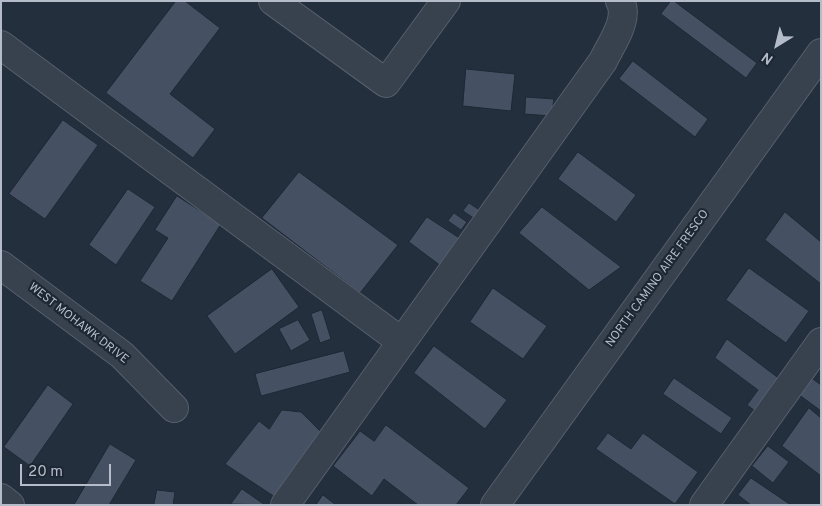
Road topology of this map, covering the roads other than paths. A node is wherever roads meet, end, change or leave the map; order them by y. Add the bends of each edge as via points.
1 (273, 1) edge
2 (446, 1) edge
3 (620, 1) edge
4 (1, 45) edge
5 (821, 53) edge
6 (1, 264) edge
7 (402, 342) junction
8 (821, 342) edge
9 (174, 408) dead end
10 (1, 498) edge
11 (10, 505) edge
12 (285, 505) edge
13 (495, 505) edge
14 (704, 505) edge

1 - 2 street via 386,83
3 - 7 street via 622,23 603,61
4 - 7 street
5 - 13 street, NORTH CAMINO AIRE FRESCO
6 - 9 street, WEST MOHAWK DRIVE via 122,356
7 - 12 street
8 - 14 street
10 - 11 street

